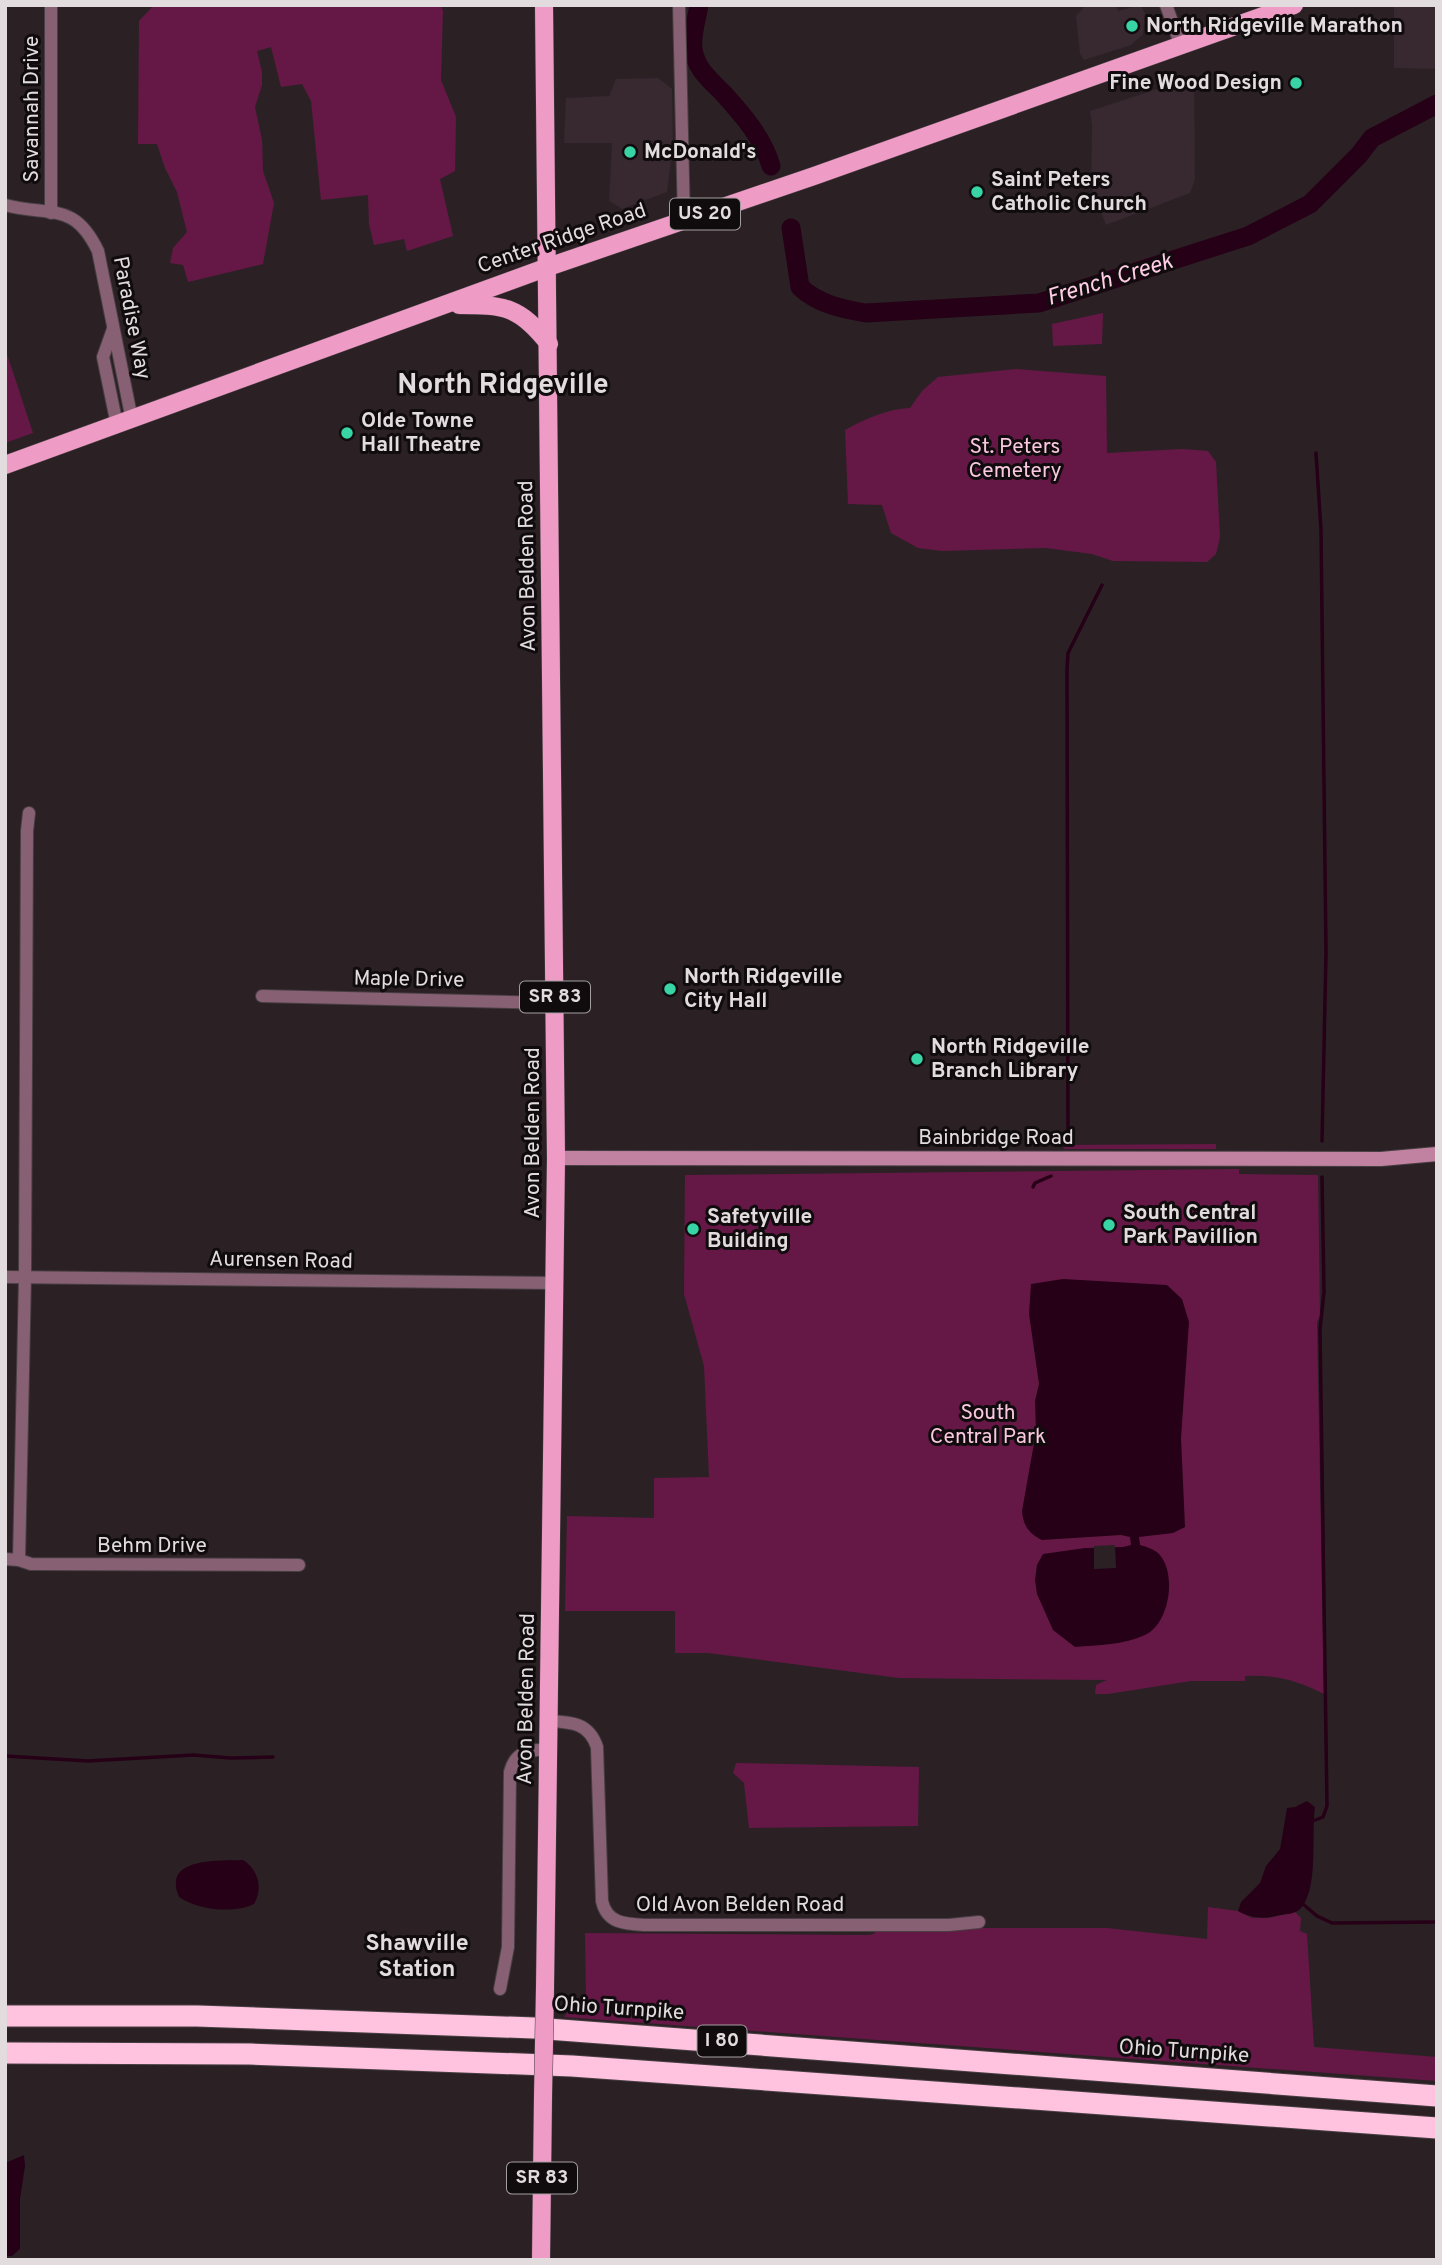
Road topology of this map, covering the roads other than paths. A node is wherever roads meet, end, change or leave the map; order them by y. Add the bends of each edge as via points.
1 (51, 5) edge
2 (544, 5) edge
3 (679, 5) edge
4 (1166, 5) edge
5 (1294, 5) edge
6 (1181, 47) junction
7 (5, 205) edge
8 (51, 213) junction
9 (684, 221) junction
10 (548, 267) junction
11 (444, 305) junction
12 (549, 344) junction
13 (124, 423) junction
14 (5, 465) edge
15 (29, 813) dead end
16 (262, 996) dead end
17 (555, 1003) junction
18 (1437, 1154) edge
19 (556, 1158) junction
20 (5, 1277) edge
21 (24, 1277) junction
22 (555, 1283) junction
23 (5, 1559) edge
24 (19, 1560) junction
25 (299, 1566) dead end
26 (549, 1721) junction
27 (549, 1749) junction
28 (979, 1922) dead end
29 (500, 1989) dead end
30 (5, 2016) edge
31 (5, 2053) edge
32 (1437, 2096) edge
33 (1437, 2128) edge
34 (541, 2260) edge

1 - 8 street, Savannah Drive
2 - 10 main road, Avon Belden Road / SR 83
3 - 9 street
4 - 6 street
5 - 6 main road, Center Ridge Road / US 20
6 - 9 main road, Center Ridge Road / US 20
7 - 8 street, Paradise Way
8 - 13 street, Paradise Way via 83,224 98,251
9 - 10 main road, Center Ridge Road / US 20
10 - 11 main road, Center Ridge Road / US 20
10 - 12 main road, Avon Belden Road / SR 83
11 - 12 main road via 512,310 525,316
11 - 13 main road, Center Ridge Road / US 20
12 - 17 main road, Avon Belden Road / SR 83
13 - 14 main road, Center Ridge Road / US 20
15 - 21 street
16 - 17 street, Maple Drive
17 - 19 main road, Avon Belden Road / SR 83
18 - 19 street, Bainbridge Road via 1381,1159
19 - 22 main road, Avon Belden Road / SR 83
20 - 21 street, Aurensen Road
21 - 22 street, Aurensen Road
21 - 24 street
22 - 26 main road, Avon Belden Road / SR 83
23 - 24 street, Behm Drive
24 - 25 street, Behm Drive via 31,1564
26 - 27 main road, Avon Belden Road / SR 83
26 - 28 street, Old Avon Belden Road via 579,1724 591,1733 597,1747 602,1901 614,1920 646,1925
27 - 29 street via 522,1753 510,1772 508,1947
27 - 34 main road, Avon Belden Road / SR 83, bridge
30 - 32 highway, Ohio Turnpike / I 80 via 197,2016 534,2028
31 - 33 highway, I 80 via 250,2054 572,2066

